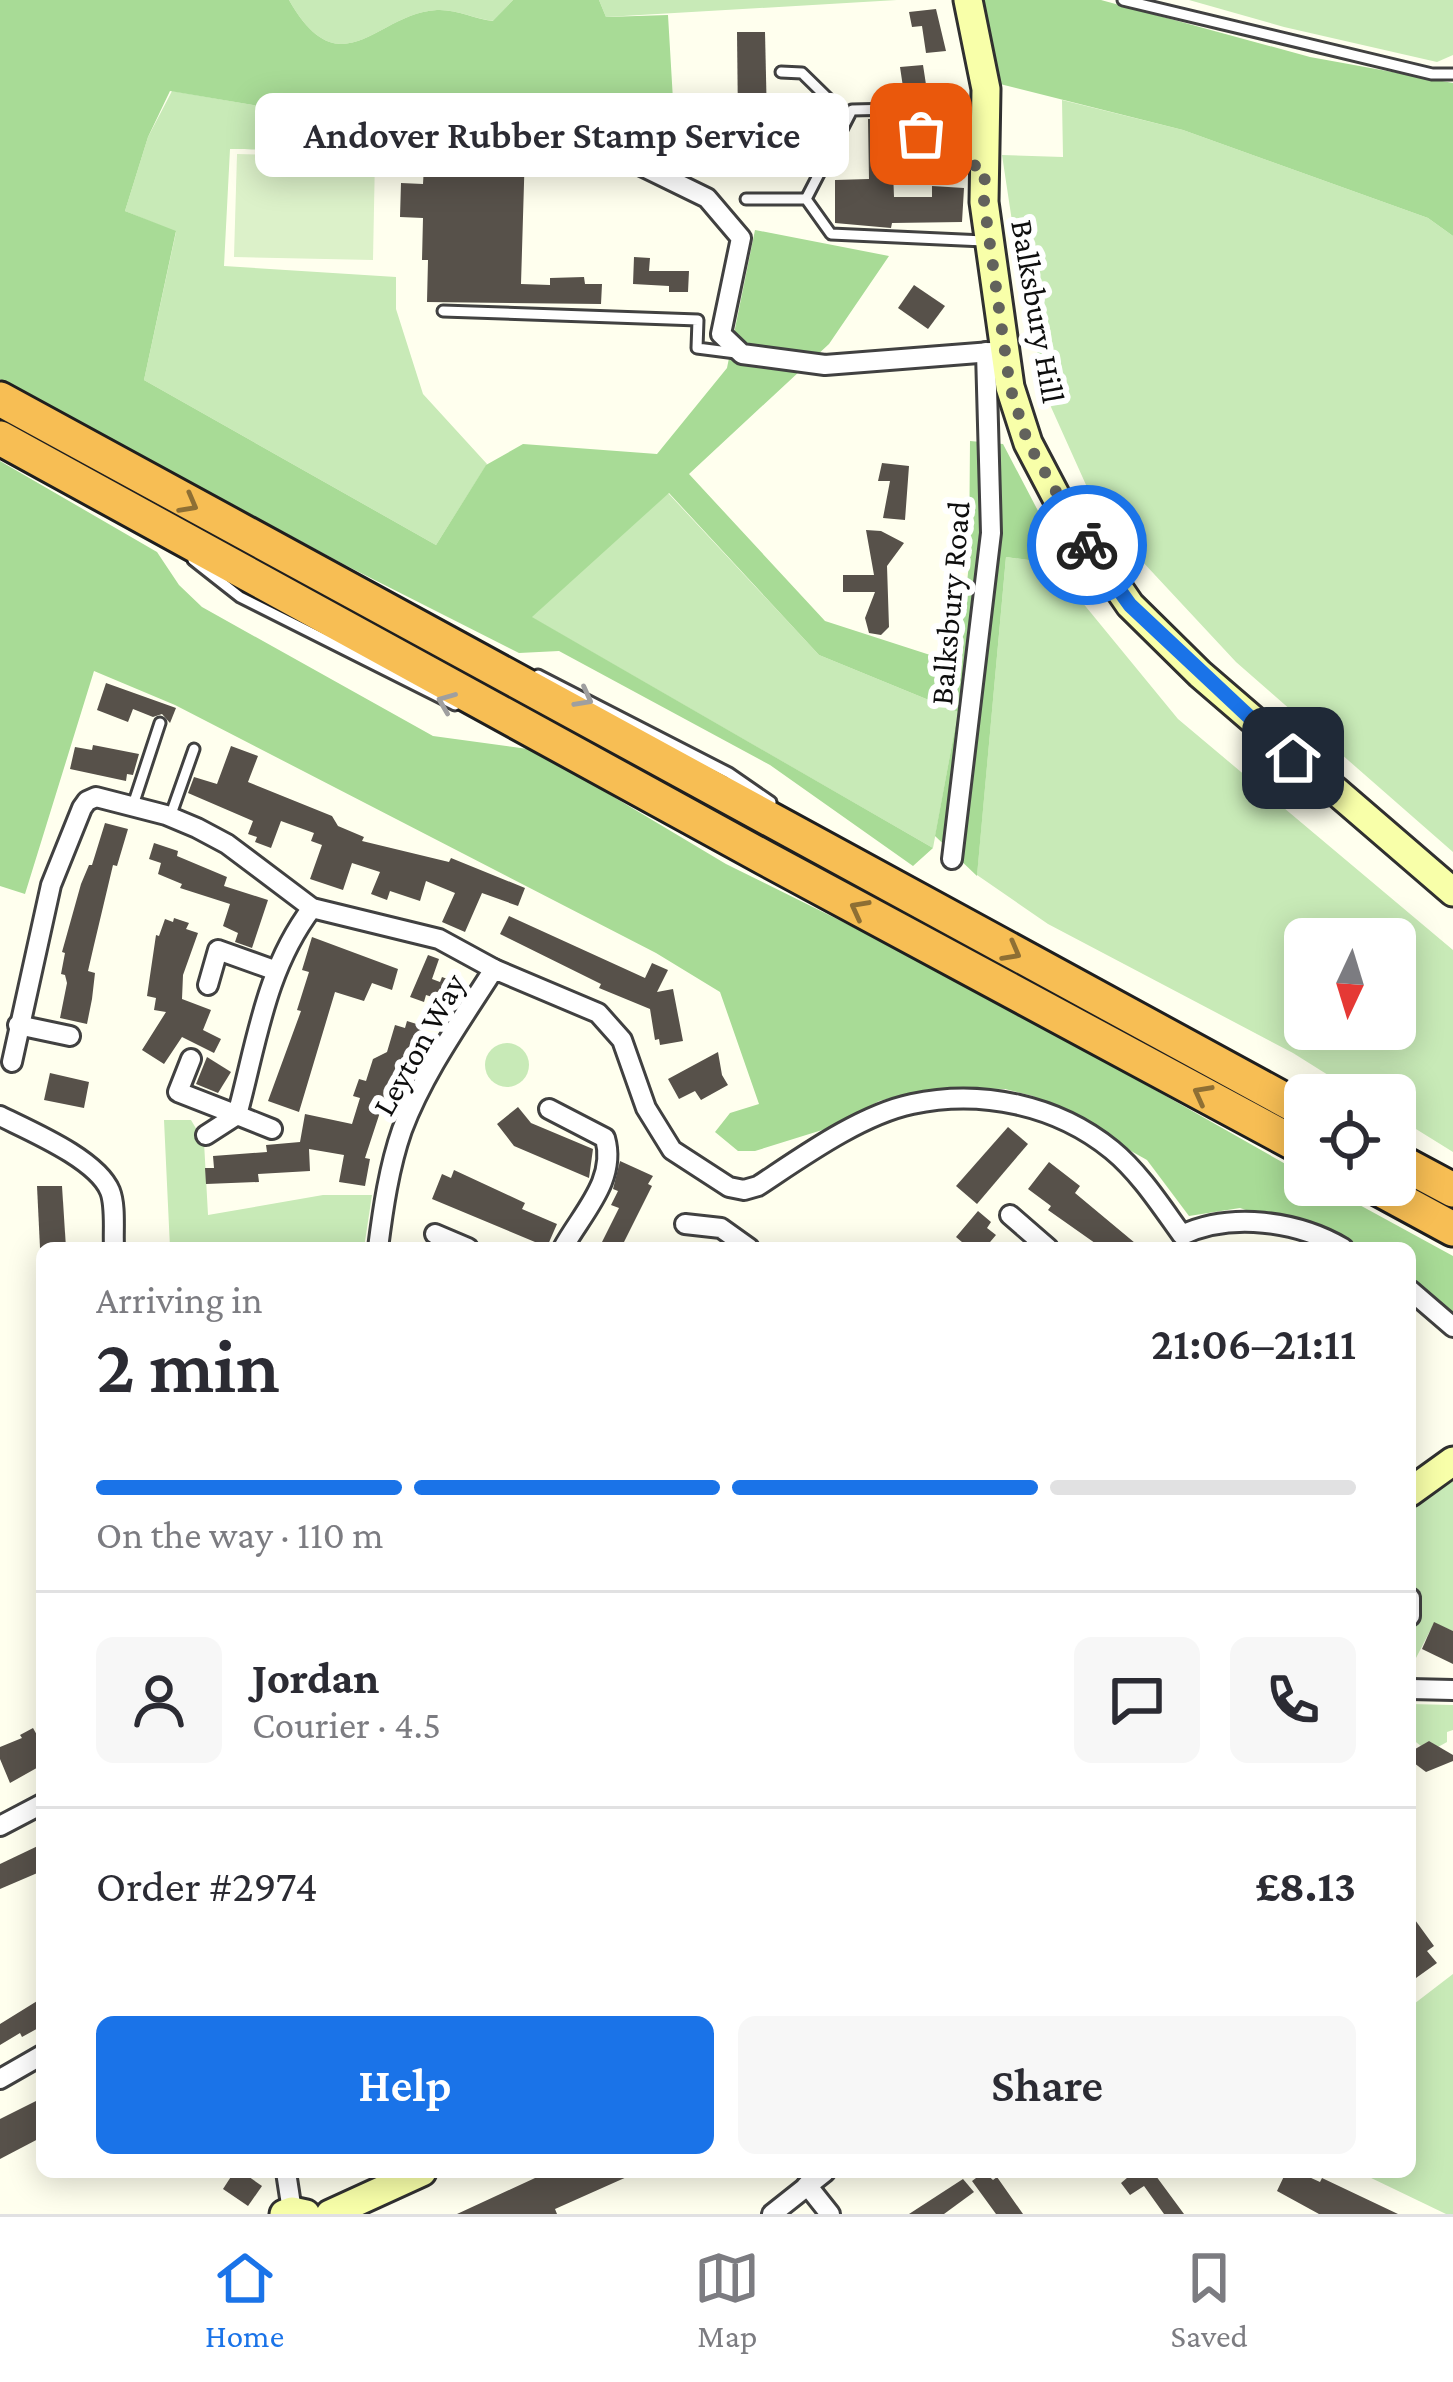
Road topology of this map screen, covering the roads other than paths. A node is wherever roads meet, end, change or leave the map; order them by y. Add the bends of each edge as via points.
1 (968, 0) edge
2 (1123, 0) edge
3 (781, 72) dead end
4 (1453, 74) edge
5 (847, 117) junction
6 (425, 135) dead end
7 (985, 168) junction
8 (806, 199) junction
9 (746, 200) dead end
10 (990, 242) junction
11 (443, 311) dead end
12 (995, 352) junction
13 (742, 354) junction
14 (10, 424) edge
15 (79, 462) junction
16 (160, 723) dead end
17 (194, 749) dead end
18 (134, 806) junction
19 (170, 817) junction
20 (952, 859) dead end
21 (1453, 892) edge
22 (312, 908) junction
23 (494, 969) junction
24 (274, 970) junction
25 (208, 985) dead end
26 (19, 1025) junction
27 (70, 1036) dead end
28 (191, 1059) dead end
29 (12, 1062) dead end
30 (1284, 1100) edge
31 (549, 1109) dead end
32 (237, 1115) junction
33 (0, 1116) edge
34 (272, 1129) dead end
35 (206, 1135) dead end
36 (1284, 1138) edge
37 (1416, 1170) edge
38 (729, 1187) junction
39 (1453, 1190) edge
40 (1412, 1206) edge
41 (1010, 1215) dead end
42 (685, 1224) dead end
43 (721, 1228) junction
44 (1453, 1228) edge
45 (435, 1234) dead end
46 (114, 1242) edge
47 (379, 1242) edge
48 (454, 1242) edge
49 (567, 1242) edge
50 (741, 1242) edge
51 (1041, 1242) edge
52 (1175, 1242) edge
53 (1323, 1242) edge
54 (1416, 1295) edge
55 (1453, 1327) edge
56 (1453, 1461) edge
57 (1416, 1488) edge
58 (1416, 1689) edge
59 (1453, 1690) edge
60 (36, 1807) edge
61 (0, 1826) edge
62 (36, 2058) edge
63 (0, 2079) edge
64 (287, 2178) edge
65 (409, 2178) edge
66 (817, 2178) edge
67 (807, 2185) junction
68 (294, 2213) edge
69 (330, 2214) edge
70 (772, 2214) edge
71 (830, 2214) edge

1 - 7 street, Balksbury Hill via 986,88
2 - 4 lane
3 - 5 lane via 802,73
5 - 7 lane via 852,110 895,109 947,159
5 - 8 lane
6 - 13 street via 524,133 621,157 707,198 741,238 721,334
7 - 10 street, Balksbury Hill
8 - 9 lane
8 - 10 lane via 831,234
10 - 12 street, Balksbury Hill
11 - 13 lane via 698,320 698,348
12 - 13 street via 825,365
12 - 20 street, Balksbury Road via 991,533
12 - 21 street, Balksbury Hill via 1059,502 1130,605 1262,731
14 - 15 highway
15 -> 30 highway via 437,638
36 -> 15 highway via 135,512
16 - 18 lane
17 - 19 lane
18 - 19 street
18 - 26 street via 96,797 82,808 51,885
19 - 22 street via 227,844
22 - 23 street via 439,939
22 - 24 street
23 - 38 street, Leyton Way via 598,1013 622,1040 656,1130
23 - 47 street, Leyton Way via 404,1125
24 - 25 street via 218,950
24 - 32 street
26 - 27 street
26 - 29 street
28 - 32 street via 178,1092
31 - 49 street via 605,1138 609,1153 595,1198
32 - 34 street
32 - 35 street
33 - 46 street via 96,1171 111,1192
37 - 39 highway
38 - 43 street
38 - 52 street via 758,1186 909,1104 994,1100 1031,1106 1115,1152
40 - 44 highway
41 - 51 street
42 - 43 street
43 - 50 street
45 - 48 street
52 - 53 street via 1204,1225 1252,1221
54 - 55 street
56 - 57 street
58 - 59 street
60 - 61 street
62 - 63 street
64 - 68 street
65 - 69 street
66 - 67 street
67 - 70 street
67 - 71 street

